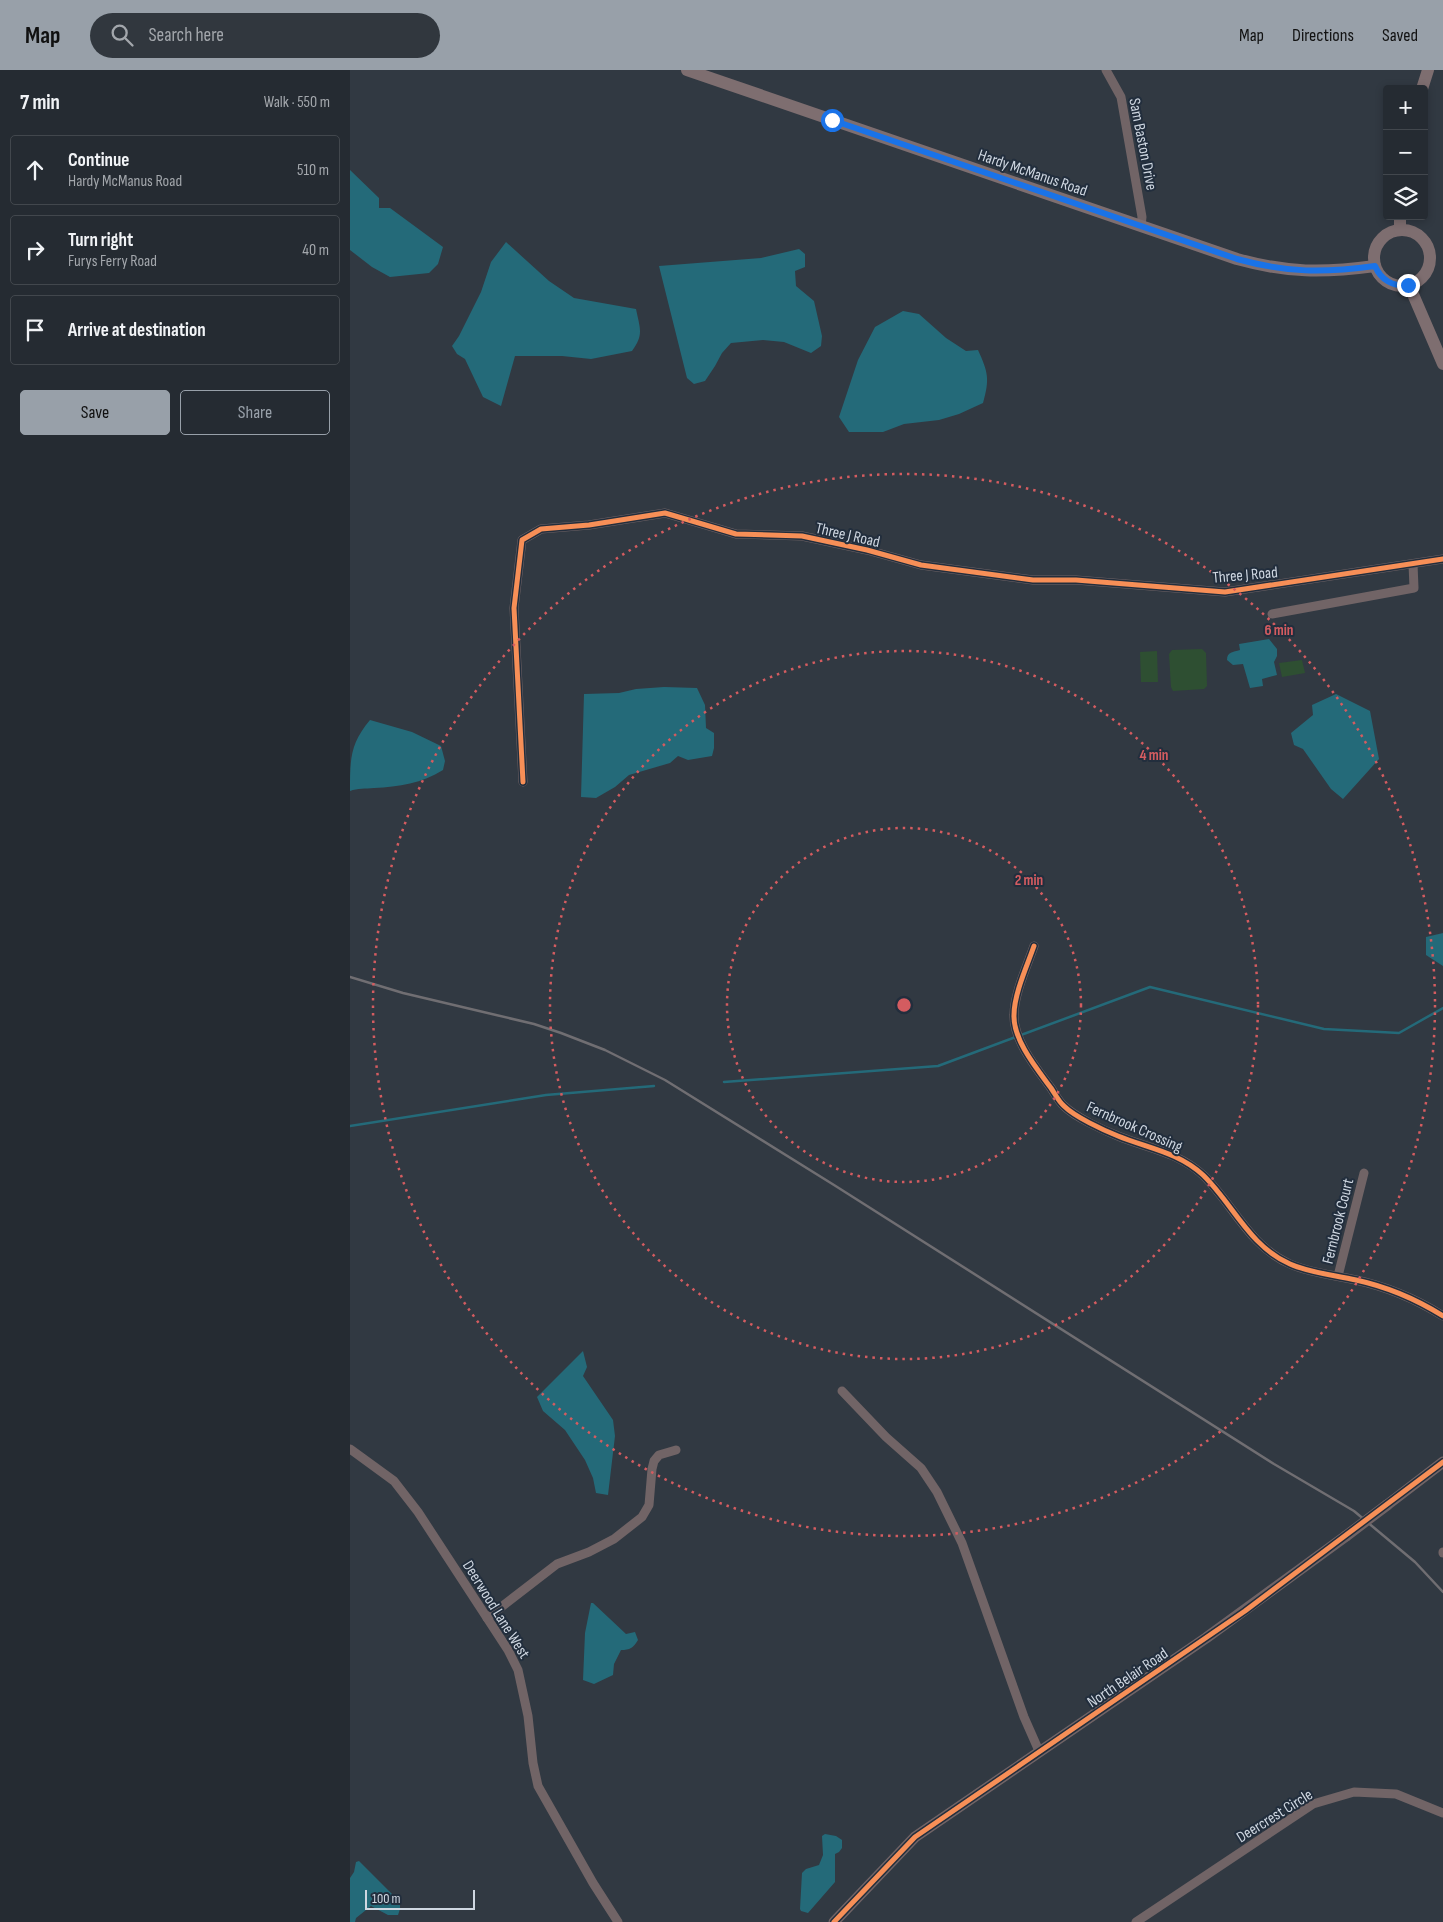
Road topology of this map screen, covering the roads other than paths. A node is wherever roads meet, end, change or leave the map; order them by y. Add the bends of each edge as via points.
1 (687, 70) edge
2 (1106, 70) edge
3 (1428, 70) edge
4 (1423, 85) edge
5 (1400, 220) edge
6 (1141, 226) junction
7 (1400, 230) junction
8 (1375, 266) junction
9 (1409, 285) junction
10 (1443, 364) edge
11 (1443, 559) edge
12 (1413, 564) junction
13 (1272, 614) dead end
14 (523, 782) dead end
15 (1034, 946) dead end
16 (1364, 1173) dead end
17 (1338, 1276) junction
18 (1443, 1316) edge
19 (842, 1391) dead end
20 (350, 1449) edge
21 (676, 1450) dead end
22 (1443, 1462) edge
23 (487, 1618) junction
24 (1039, 1751) junction
25 (1443, 1813) edge
26 (618, 1922) edge
27 (834, 1922) edge
28 (1136, 1922) edge

1 - 6 main road, Hardy McManus Road
2 - 6 street, Sam Baston Drive via 1121,96
3 - 4 main road
5 - 7 main road
6 - 8 main road, Hardy McManus Road via 1237,259 1285,270 1322,272
7 - 8 main road via 1387,234 1379,242 1374,254
7 - 9 main road via 1419,235 1430,254 1426,273
8 - 9 main road via 1386,281
9 - 10 main road
11 - 12 street, Three J Road
12 - 13 street via 1414,588
12 - 14 street, Three J Road via 1225,592 1076,580 1033,580 921,565 802,536 736,534 665,513 589,525 541,528 522,540 514,608
15 - 17 street, Fernbrook Crossing via 1015,1003 1016,1028 1028,1057 1065,1107 1100,1128 1178,1158 1202,1175 1254,1239 1268,1251 1290,1264
16 - 17 street, Fernbrook Court
17 - 18 street, Fernbrook Crossing via 1399,1292
19 - 24 street via 886,1438 921,1468 936,1492 962,1543
20 - 23 street, Deerwood Lane West via 394,1481
21 - 23 street via 659,1455 654,1461 648,1505 642,1517 614,1539 557,1564
22 - 24 street, North Belair Road, bridge via 1229,1622
23 - 26 street, Deerwood Lane West via 518,1670 538,1786
24 - 27 street, North Belair Road via 915,1837
25 - 28 street, Deercrest Circle via 1396,1794 1354,1792 1313,1804

